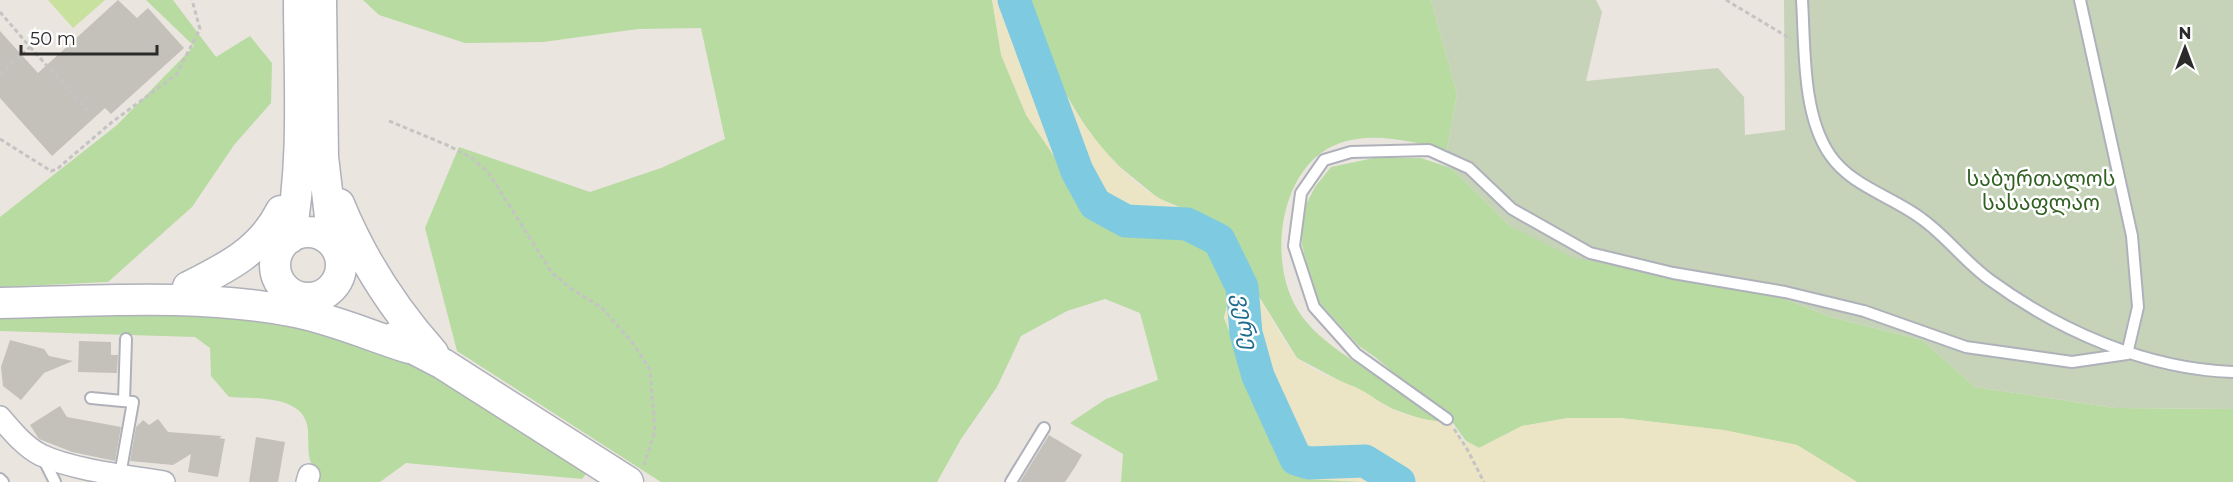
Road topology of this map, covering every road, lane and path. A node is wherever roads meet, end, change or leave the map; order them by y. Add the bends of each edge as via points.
1 (192, 0) edge
2 (299, 0) edge
3 (321, 0) edge
4 (1726, 0) edge
5 (1802, 0) edge
6 (2080, 0) edge
7 (0, 12) edge
8 (310, 42) junction
9 (30, 47) junction
10 (1805, 47) junction
11 (0, 75) edge
12 (89, 112) dead end
13 (389, 121) dead end
14 (0, 139) edge
15 (310, 154) junction
16 (283, 247) junction
17 (337, 253) junction
18 (188, 287) junction
19 (300, 296) junction
20 (132, 300) junction
21 (0, 303) edge
22 (214, 303) junction
23 (409, 337) junction
24 (126, 339) dead end
25 (2127, 354) junction
26 (2233, 372) edge
27 (91, 398) dead end
28 (124, 401) junction
29 (1447, 419) joint
30 (3, 427) edge
31 (1044, 428) dead end
32 (42, 455) junction
33 (120, 475) junction
34 (628, 477) edge
35 (55, 482) edge
36 (164, 482) edge
37 (1011, 482) edge
38 (1484, 482) edge

1 - 14 path via 200,29 176,75 57,169 51,171
2 - 8 main road
3 - 8 main road
4 - 10 path
5 - 10 lane
6 - 25 lane via 2132,236 2138,307
7 - 9 path
8 - 15 main road
9 - 11 path
9 - 12 path
10 - 25 lane via 1813,119 1829,154 1851,178 1923,219 1990,280 2093,340
13 - 34 path via 472,158 488,172 552,273 601,307 633,343 650,370 655,431
15 - 16 main road
15 - 17 main road
15 - 18 main road via 263,239 231,266
15 - 23 main road via 354,243
16 - 17 main road via 312,232
16 - 18 main road via 237,277
16 - 19 main road via 276,273 279,281
17 - 19 main road via 341,272 333,288 318,297
17 - 23 main road
18 - 20 main road
19 - 22 main road
19 - 23 main road
20 - 21 main road
20 - 22 main road
22 - 23 main road via 298,313
23 - 34 main road via 442,364
24 - 28 lane
25 - 26 lane
25 - 29 lane via 2072,362 1966,347 1864,311 1590,253 1512,209 1469,168 1429,150 1351,152 1324,160 1301,193 1294,246 1314,307 1356,354
27 - 28 lane
28 - 33 lane via 133,402
29 - 38 path
30 - 32 street
31 - 37 lane
32 - 33 street
32 - 35 lane
33 - 36 street

